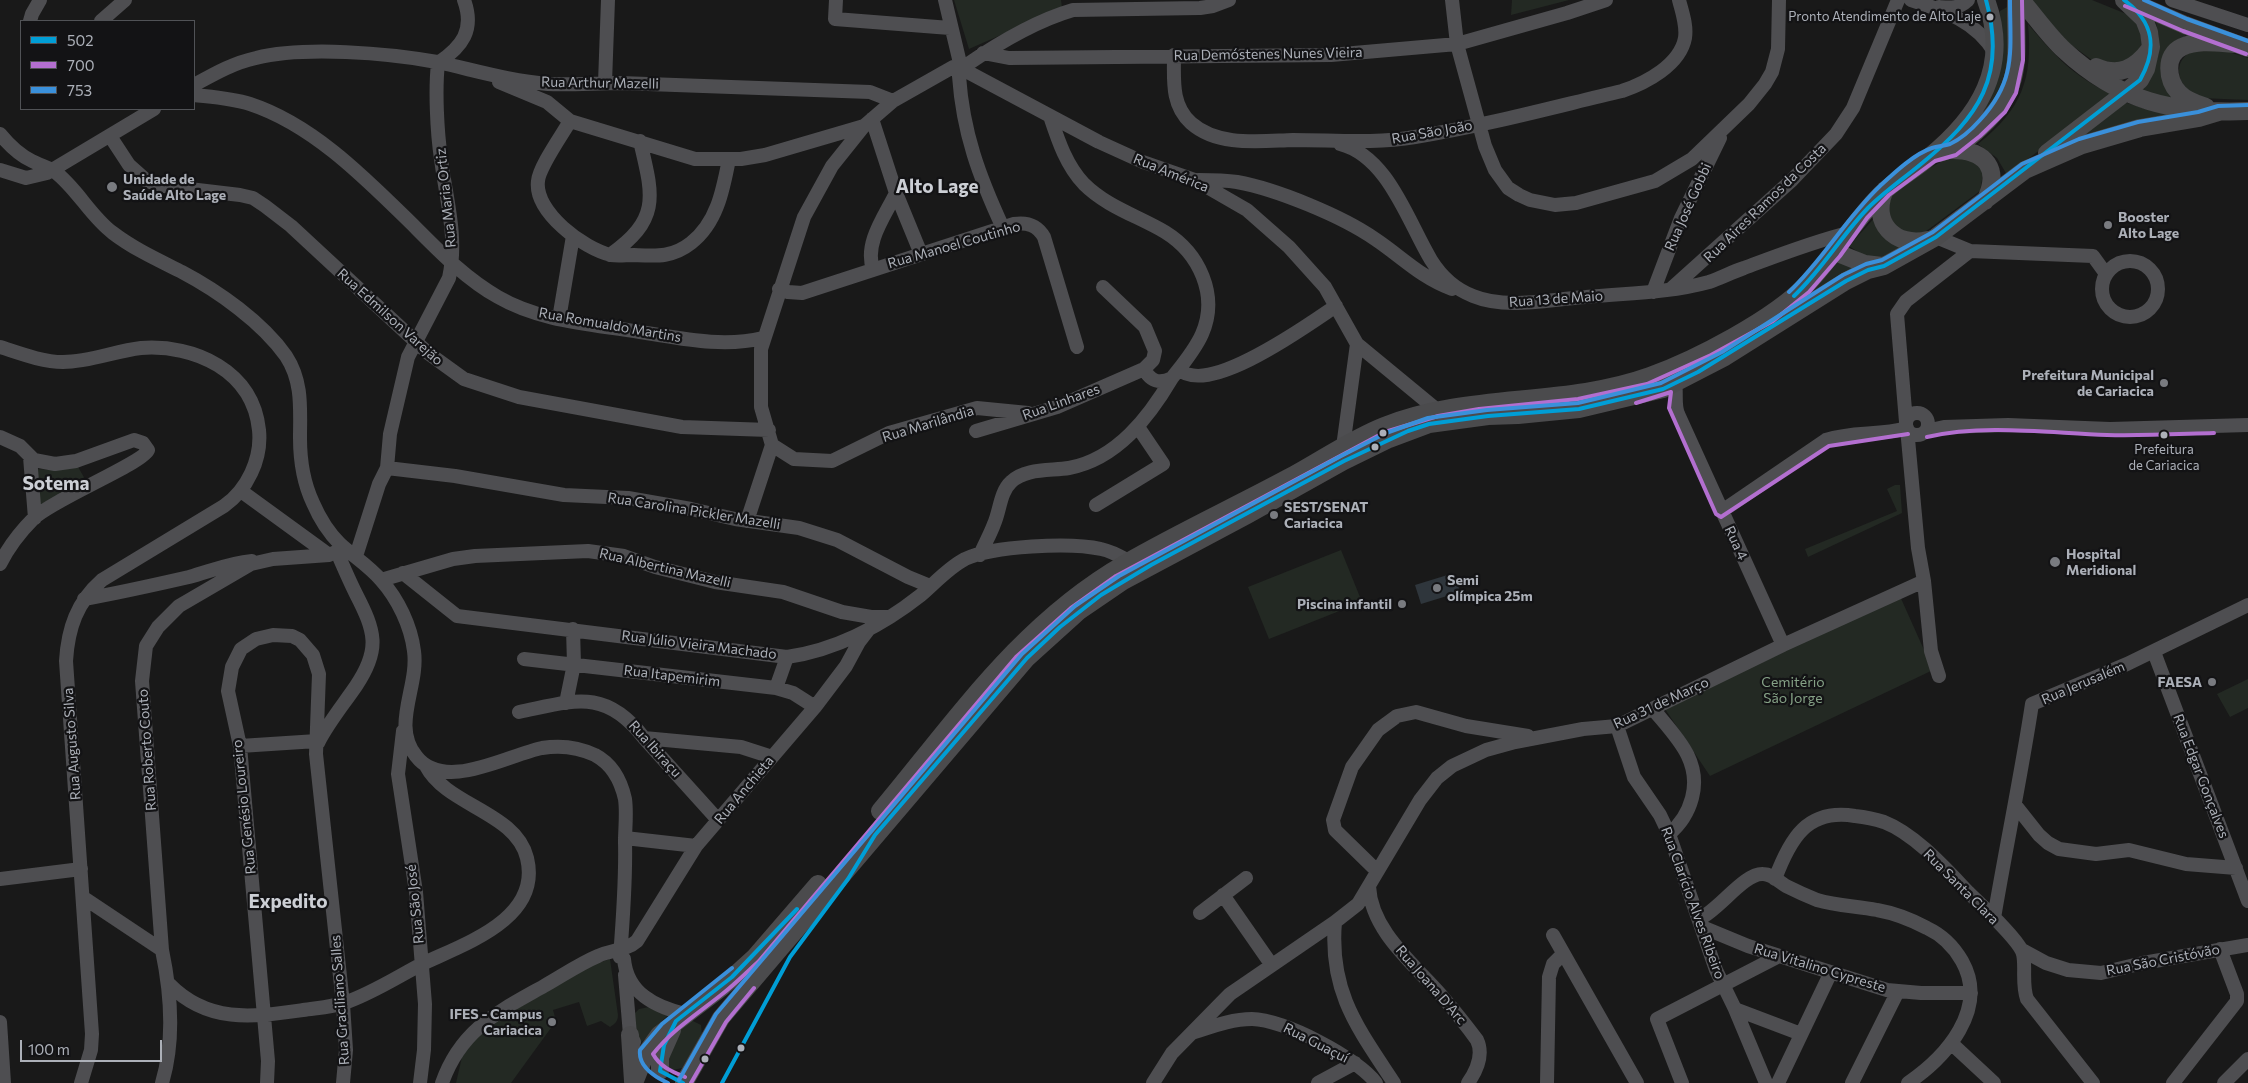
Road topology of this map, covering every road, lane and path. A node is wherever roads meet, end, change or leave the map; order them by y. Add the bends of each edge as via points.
1 (27, 0) edge
2 (40, 0) edge
3 (125, 0) edge
4 (464, 0) edge
5 (608, 0) edge
6 (836, 0) edge
7 (944, 0) edge
8 (1229, 0) edge
9 (1452, 0) edge
10 (1606, 0) edge
11 (1679, 0) edge
12 (1779, 0) edge
13 (1898, 0) edge
14 (1911, 0) edge
15 (1980, 0) edge
16 (1986, 0) edge
17 (2000, 0) edge
18 (2016, 0) edge
19 (2021, 0) edge
20 (2124, 0) edge
21 (2128, 0) edge
22 (2172, 0) edge
23 (1966, 1) edge
24 (1929, 6) junction
25 (1992, 17) junction
26 (30, 20) edge
27 (30, 20) edge
28 (102, 20) edge
29 (2248, 25) edge
30 (950, 28) junction
31 (2050, 34) junction
32 (1457, 44) junction
33 (2242, 46) edge
34 (2151, 47) junction
35 (983, 53) junction
36 (1995, 53) junction
37 (1174, 56) junction
38 (438, 62) junction
39 (960, 70) junction
40 (480, 74) junction
41 (605, 83) junction
42 (195, 84) edge
43 (551, 84) junction
44 (2126, 92) junction
45 (195, 95) edge
46 (893, 101) junction
47 (547, 102) junction
48 (152, 110) edge
49 (2248, 111) edge
50 (2219, 112) junction
51 (1050, 116) junction
52 (570, 121) junction
53 (868, 123) junction
54 (1480, 124) junction
55 (1728, 124) junction
56 (1, 135) edge
57 (110, 136) junction
58 (640, 141) junction
59 (1330, 142) junction
60 (1952, 150) junction
61 (1932, 155) junction
62 (729, 159) junction
63 (0, 170) edge
64 (2025, 170) junction
65 (54, 171) junction
66 (1195, 180) junction
67 (1885, 190) junction
68 (896, 193) junction
69 (1985, 201) junction
70 (1003, 228) junction
71 (1848, 233) junction
72 (573, 236) junction
73 (1936, 237) junction
74 (1970, 250) junction
75 (1835, 252) junction
76 (921, 254) junction
77 (610, 255) junction
78 (452, 264) junction
79 (1884, 266) junction
80 (873, 269) junction
81 (2106, 274) junction
82 (1102, 287) dead end
83 (779, 288) junction
84 (1671, 289) junction
85 (1654, 292) junction
86 (1473, 296) junction
87 (1336, 306) junction
88 (559, 319) junction
89 (763, 338) junction
90 (416, 343) junction
91 (1357, 344) junction
92 (0, 346) edge
93 (1077, 347) dead end
94 (1708, 350) junction
95 (1144, 369) junction
96 (1176, 373) junction
97 (1675, 383) junction
98 (1904, 403) junction
99 (1437, 410) junction
100 (1034, 414) junction
101 (1922, 415) junction
102 (1907, 425) junction
103 (2248, 425) edge
104 (1138, 427) junction
105 (1944, 427) junction
106 (769, 430) junction
107 (976, 431) dead end
108 (1926, 431) junction
109 (0, 436) edge
110 (1379, 436) junction
111 (772, 445) junction
112 (1343, 448) junction
113 (30, 456) junction
114 (387, 468) junction
115 (241, 491) junction
116 (1096, 504) dead end
117 (1722, 511) junction
118 (35, 518) junction
119 (747, 521) junction
120 (337, 552) junction
121 (980, 555) junction
122 (356, 556) junction
123 (262, 561) junction
124 (1129, 561) junction
125 (0, 564) edge
126 (403, 573) junction
127 (382, 580) junction
128 (1924, 581) junction
129 (930, 586) junction
130 (84, 599) junction
131 (2248, 604) edge
132 (887, 617) junction
133 (573, 629) junction
134 (869, 629) junction
135 (1783, 645) junction
136 (2154, 652) junction
137 (788, 656) junction
138 (524, 659) dead end
139 (574, 664) junction
140 (1939, 676) dead end
141 (776, 688) junction
142 (566, 703) junction
143 (815, 707) junction
144 (1653, 709) junction
145 (519, 712) dead end
146 (404, 726) junction
147 (1617, 726) junction
148 (1535, 737) junction
149 (644, 738) junction
150 (317, 744) junction
151 (240, 746) junction
152 (772, 758) junction
153 (426, 766) junction
154 (2016, 806) junction
155 (718, 820) junction
156 (1669, 834) junction
157 (625, 838) junction
158 (696, 846) junction
159 (2236, 868) junction
160 (82, 869) junction
161 (1377, 871) junction
162 (1246, 878) dead end
163 (0, 879) edge
164 (1776, 879) junction
165 (1369, 886) junction
166 (1223, 895) junction
167 (84, 898) junction
168 (2248, 901) edge
169 (1200, 913) dead end
170 (1994, 918) junction
171 (1335, 922) junction
172 (1701, 923) junction
173 (1553, 936) dead end
174 (2248, 945) edge
175 (2220, 949) junction
176 (162, 950) junction
177 (2022, 950) junction
178 (622, 954) junction
179 (1563, 954) junction
180 (1779, 956) junction
181 (1271, 964) junction
182 (420, 965) junction
183 (1830, 972) junction
184 (169, 984) junction
185 (1724, 984) junction
186 (1898, 992) junction
187 (1972, 993) junction
188 (649, 1001) junction
189 (343, 1004) junction
190 (1735, 1009) junction
191 (263, 1016) junction
192 (681, 1017) junction
193 (0, 1022) edge
194 (629, 1026) junction
195 (1190, 1034) junction
196 (1802, 1034) junction
197 (707, 1042) junction
198 (1951, 1043) junction
199 (646, 1054) junction
200 (2248, 1059) edge
201 (1355, 1063) junction
202 (660, 1071) junction
203 (4, 1083) edge
204 (81, 1083) edge
205 (162, 1083) edge
206 (268, 1083) edge
207 (343, 1083) edge
208 (420, 1083) edge
209 (442, 1083) edge
210 (634, 1083) edge
211 (684, 1083) edge
212 (1153, 1083) edge
213 (1318, 1083) edge
214 (1376, 1083) edge
215 (1394, 1083) edge
216 (1468, 1083) edge
217 (1547, 1083) edge
218 (1637, 1083) edge
219 (1682, 1083) edge
220 (1766, 1083) edge
221 (1778, 1083) edge
222 (1852, 1083) edge
223 (1908, 1083) edge
224 (1994, 1083) edge
225 (2093, 1083) edge
226 (2173, 1083) edge
227 (2224, 1083) edge

1 - 26 street
2 - 27 street
3 - 28 street
4 - 38 street via 469,20 466,34 450,54
5 - 41 street
6 - 30 street via 835,19
7 - 30 street
8 - 35 street via 1200,8 1073,10
9 - 32 street
10 - 32 street, Rua Demóstenes Nunes Vieira
11 - 54 street, Rua São João via 1685,23 1684,40 1672,60 1654,77 1622,91
12 - 55 street via 1778,49 1772,72 1758,94
13 - 84 street, Rua Aires Ramos da Costa via 1853,108 1836,134 1792,180
14 - 24 street
15 - 23 street
16 - 25 main road
17 - 25 main road
18 - 60 main road via 2018,59 2010,91 1992,118
19 - 31 main road
20 - 34 main road via 2144,19
21 - 33 main road
22 - 29 street
23 - 24 street via 1953,8
24 - 36 street via 1977,29
25 - 36 main road
30 - 39 street
31 - 34 main road via 2108,72 2131,68 2144,58
31 - 44 main road via 2084,66
32 - 37 street, Rua Demóstenes Nunes Vieira via 1331,55
32 - 54 street
33 - 50 main road via 2194,43 2181,47 2169,63 2169,75 2179,94
34 - 44 main road via 2140,80
35 - 37 street, Rua Demóstenes Nunes Vieira via 1009,58
35 - 39 street
36 - 61 main road via 1990,80 1981,99 1962,125
37 - 59 street, Rua São João via 1178,105 1190,122 1205,132 1240,141
38 - 40 street, Rua Arthur Mazelli
38 - 42 street, Rua Arthur Mazelli via 397,56 278,54 236,64
38 - 78 street, Rua Maria Ortiz via 441,158 451,221
39 - 46 street via 931,80
39 - 51 street, Rua América
39 - 70 street via 961,105 973,157
40 - 43 street, Rua Arthur Mazelli
40 - 47 street
41 - 43 street, Rua Arthur Mazelli
41 - 46 street, Rua Arthur Mazelli via 870,92
43 - 47 street via 544,92
44 - 50 main road via 2170,107
44 - 64 main road
45 - 78 street, Rua Romualdo Martins via 249,104 286,119 372,186
46 - 53 street
47 - 52 street
48 - 57 street
49 - 50 main road
50 - 64 main road via 2140,128 2082,145
51 - 66 street, Rua América via 1131,157
51 - 96 street via 1064,154 1085,184 1104,201 1165,232 1196,261 1206,284 1208,310 1202,333
52 - 58 street
52 - 72 street via 541,170 538,188 552,217
53 - 62 street via 765,155
53 - 68 street
53 - 83 street via 832,166 814,197
54 - 55 street via 1489,158 1508,188 1530,200 1556,205 1655,181 1692,159
54 - 59 street, Rua São João via 1414,137
55 - 85 street, Rua José Gobbi via 1681,218
56 - 65 street via 21,154
57 - 65 street
57 - 90 street, Rua Edmilson Varejão via 129,165 147,181 240,195 265,206 291,226
58 - 62 street via 695,159
58 - 77 street via 649,191 647,217 630,241
59 - 86 street, Rua 13 de Maio via 1352,150 1376,166 1441,274
60 - 61 main road
60 - 69 main road via 1974,152 1987,162 1992,179
61 - 67 main road
62 - 77 street via 711,219 691,244 666,256
63 - 65 street via 26,178
64 - 69 main road
65 - 120 street via 110,232 216,292 259,327 284,354 293,370 301,402 300,440 306,484 332,535
66 - 86 street via 1238,182 1309,206 1360,230 1425,277
66 - 87 street, Rua América via 1247,210 1276,234 1325,287
67 - 71 main road
67 - 73 main road via 1880,212 1887,229 1910,241
68 - 76 street
68 - 80 street via 872,243 869,259
69 - 73 main road
70 - 76 street, Rua Manoel Coutinho
70 - 93 street, Rua Manoel Coutinho via 1027,223 1041,232
71 - 75 main road
71 - 84 street, Rua 13 de Maio via 1811,243 1711,281
72 - 77 street
72 - 88 street
73 - 74 street
73 - 79 main road
74 - 81 street via 2092,256
74 - 98 street via 1906,301 1897,314
75 - 79 main road via 1865,264
75 - 94 main road via 1804,288 1769,316
76 - 80 street, Rua Manoel Coutinho
78 - 88 street, Rua Romualdo Martins via 506,302
78 - 90 street, Rua Maria Ortiz
79 - 97 main road via 1846,281 1725,357
80 - 83 street, Rua Manoel Coutinho via 802,293
81 - 81 street via 2103,296 2120,315 2145,312 2156,298 2156,281 2146,266 2122,262
82 - 95 street via 1138,318 1150,335 1155,351 1153,360
83 - 89 street
84 - 85 street, Rua 13 de Maio
85 - 86 street, Rua 13 de Maio via 1510,303
87 - 91 street, Rua América
87 - 96 street via 1295,334 1234,368 1204,375
88 - 89 street, Rua Romualdo Martins via 713,342
89 - 106 street via 760,393
90 - 106 street, Rua Edmilson Varejão via 464,379 519,397 682,427
90 - 114 street, Rua Maria Ortiz via 406,364 388,447
91 - 99 street, Rua América
91 - 112 street
92 - 115 street via 62,362 90,360 143,348 183,352 212,360 238,380 258,420 256,459
94 - 97 main road via 1680,368
94 - 99 main road via 1645,378 1598,389
95 - 96 street via 1156,382
95 - 100 street, Rua Linhares
96 - 104 street
97 - 110 main road via 1579,409 1488,416 1429,424
97 - 117 street, Rua 4 via 1675,405
98 - 101 street
98 - 102 street
99 - 110 main road
100 - 107 street, Rua Linhares
100 - 111 street, Rua Marilândia via 977,408 889,433 832,461 794,459
101 - 102 street via 1911,415
101 - 105 street
101 - 108 street via 1928,422
102 - 108 street via 1916,435
102 - 117 street via 1888,434 1841,435 1826,440
102 - 128 street
103 - 105 street via 2110,429 2008,425
104 - 116 street via 1164,464
104 - 121 street via 1089,463 1032,472 1013,480 1003,493 995,523
105 - 108 street
106 - 111 street
109 - 113 street via 20,446
110 - 112 main road
110 - 197 main road via 1344,461 1123,581 1060,627 1027,658 881,828 720,1018
111 - 119 street
112 - 124 main road
113 - 118 street
113 - 118 street via 46,464 65,463 134,440 143,443 148,450 138,460 62,499
114 - 119 street, Rua Carolina Pickler Mazelli via 564,495 628,498
114 - 122 street, Rua Maria Ortiz
115 - 120 street
115 - 130 street, Rua Augusto Silva via 224,506 112,572
117 - 135 street, Rua 4
118 - 125 street
119 - 129 street, Rua Carolina Pickler Mazelli via 799,528 831,538
120 - 122 street, Rua São José
120 - 123 street, Rua Roberto Couto
120 - 150 street via 370,620 374,641 361,679
121 - 124 street, Rua Júlio Vieira Machado via 1028,546 1074,546 1101,549
121 - 129 street, Rua Júlio Vieira Machado via 957,564
122 - 127 street, Rua São José
123 - 130 street via 233,563 126,592
123 - 176 street, Rua Roberto Couto via 251,564 178,606 146,646 142,680
124 - 192 main road via 1071,599 1018,646 755,957 722,987
126 - 127 street, Rua Albertina Mazelli
126 - 132 street, Rua Albertina Mazelli via 475,556 577,551 611,553 715,582 783,592 842,612
126 - 133 street, Rua Júlio Vieira Machado via 457,616
127 - 146 street, Rua São José via 396,600 412,638 416,667
128 - 135 street, Rua 31 de Março
128 - 140 street via 1931,651
129 - 132 street, Rua Júlio Vieira Machado
130 - 160 street, Rua Augusto Silva via 70,627 66,661
131 - 136 street, Rua Jerusalém
132 - 134 street, Rua Júlio Vieira Machado
133 - 137 street, Rua Júlio Vieira Machado
133 - 139 street
134 - 137 street, Rua Júlio Vieira Machado via 824,648
134 - 143 street, Rua Anchieta
135 - 144 street, Rua 31 de Março
136 - 154 street, Rua Jerusalém via 2032,704
136 - 159 street, Rua Edgar Gonçalves
137 - 141 street
138 - 139 street, Rua Itapemirim
139 - 141 street, Rua Itapemirim
139 - 142 street
141 - 143 street, Rua Itapemirim via 793,693
142 - 145 street, Rua Ibiraçu
142 - 149 street, Rua Ibiraçu via 583,700 611,708 626,717
143 - 152 street, Rua Anchieta
144 - 147 street, Rua 31 de Março
144 - 156 street via 1686,750 1694,774 1695,783 1688,809
146 - 153 street via 408,744
146 - 182 street, Rua São José via 398,774 416,892
147 - 148 street, Rua 31 de Março
147 - 156 street, Rua Clarício Alves Ribeiro via 1634,777
148 - 161 street, Rua 31 de Março via 1486,750 1442,772 1420,800
148 - 161 street via 1466,726 1427,714 1397,716 1382,726 1348,773 1333,820 1335,830
149 - 152 street via 741,747
149 - 155 street, Rua Ibiraçu
150 - 151 street
150 - 151 street, Rua Genésio Loureiro via 320,686 313,654 292,636 273,635 248,644 232,667 228,691
150 - 189 street, Rua Graciliano Salles
151 - 191 street, Rua Genésio Loureiro
152 - 155 street, Rua Anchieta
153 - 157 street via 454,772 545,748 567,747 585,751 603,760 620,781 626,806
153 - 182 street via 446,790 494,818 521,844 527,857 528,876 524,894 502,922 484,935
154 - 159 street via 2044,840 2059,849 2096,854 2128,850 2186,864
154 - 170 street, Rua Jerusalém
155 - 158 street, Rua Anchieta
156 - 172 street, Rua Clarício Alves Ribeiro
157 - 158 street
157 - 178 street
158 - 178 street, Rua Anchieta via 640,936
159 - 168 street, Rua Edgar Gonçalves
160 - 163 street
160 - 167 street, Rua Augusto Silva
161 - 165 street, Rua 31 de Março
162 - 166 street
164 - 170 street, Rua Santa Clara via 1788,848 1816,819 1842,814 1870,818 1886,823 1916,842
164 - 172 street via 1766,874 1756,875
164 - 187 street via 1817,899 1879,910 1927,928 1952,946 1967,972
165 - 171 street, Rua 31 de Março via 1358,904
165 - 216 street, Rua Joana D'Arc via 1375,911 1393,942 1477,1040 1479,1059
166 - 169 street
166 - 181 street
167 - 176 street
167 - 204 street, Rua Augusto Silva via 92,1034 91,1050
170 - 177 street, Rua Santa Clara
171 - 181 street, Rua 31 de Março
171 - 215 street via 1334,950 1341,992 1360,1032
172 - 180 street, Rua Vitalino Cypreste via 1740,943
172 - 185 street, Rua Clarício Alves Ribeiro
173 - 179 street
174 - 175 street, Rua São Cristóvão
175 - 177 street, Rua São Cristóvão via 2101,973 2068,970
175 - 226 street via 2238,994 2237,1001
176 - 184 street, Rua Roberto Couto
177 - 225 street via 2023,988 2027,999
178 - 188 street via 632,985
178 - 194 street
178 - 209 street, Rua Anchieta via 596,956 498,1011 463,1045
179 - 217 street via 1553,964 1549,978
179 - 218 street
180 - 183 street, Rua Vitalino Cypreste
180 - 185 street
181 - 195 street, Rua 31 de Março via 1230,994
182 - 189 street
182 - 208 street, Rua São José via 425,1030
183 - 186 street, Rua Vitalino Cypreste
183 - 196 street
184 - 191 street via 190,1002 212,1012
184 - 205 street, Rua Roberto Couto via 170,1056
185 - 190 street, Rua Clarício Alves Ribeiro
185 - 219 street via 1657,1019
186 - 187 street, Rua Vitalino Cypreste
186 - 222 street
187 - 198 street via 1970,1008
188 - 192 street
188 - 194 street via 634,1009
189 - 191 street
189 - 207 street, Rua Graciliano Salles via 346,1050
190 - 196 street
190 - 220 street, Rua Clarício Alves Ribeiro
191 - 206 street, Rua Genésio Loureiro
192 - 197 main road via 699,1015 704,1019 708,1030
192 - 199 main road via 659,1036
192 - 202 main road via 661,1053
193 - 203 street
194 - 199 street
194 - 210 main road
195 - 201 street, Rua Guaçuí via 1242,1020 1263,1020 1293,1030
195 - 212 street, Rua 31 de Março via 1163,1065
196 - 221 street
197 - 211 main road
198 - 223 street
198 - 224 street
199 - 202 main road via 650,1063
199 - 210 main road
200 - 227 street
201 - 213 street
201 - 214 street, Rua Guaçuí
202 - 211 main road

